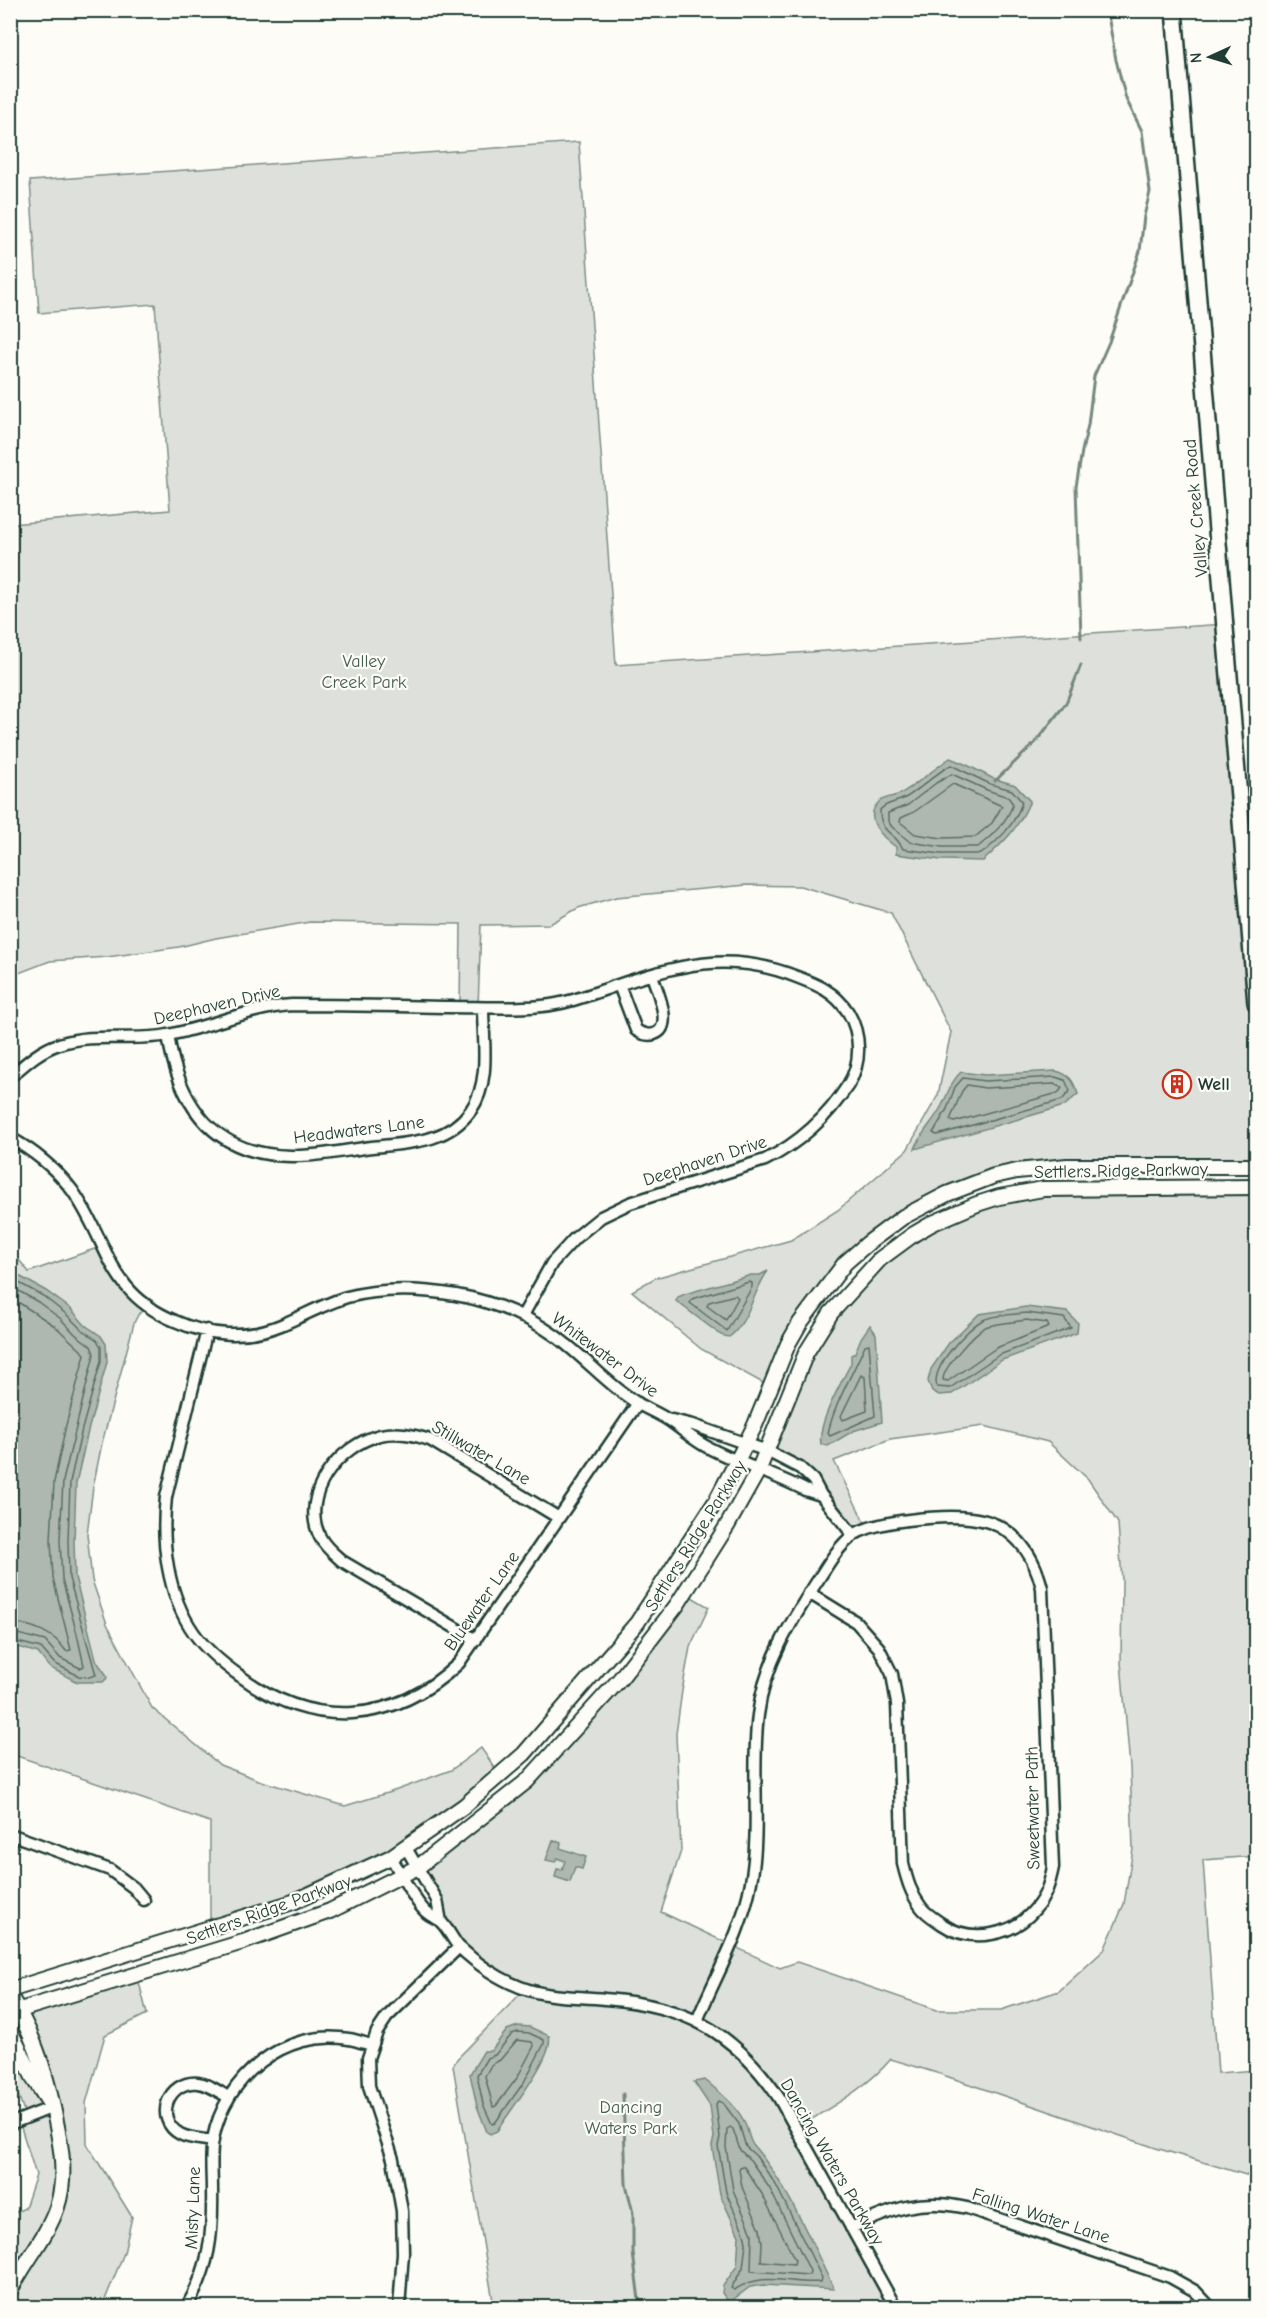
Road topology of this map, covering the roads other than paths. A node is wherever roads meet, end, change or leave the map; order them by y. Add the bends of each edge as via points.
1 (1174, 10) edge
2 (652, 975) junction
3 (619, 985) junction
4 (1257, 1003) edge
5 (483, 1008) junction
6 (168, 1035) junction
7 (10, 1077) edge
8 (10, 1138) edge
9 (1257, 1167) edge
10 (1257, 1187) edge
11 (522, 1317) junction
12 (207, 1330) junction
13 (638, 1403) junction
14 (668, 1420) junction
15 (746, 1445) junction
16 (767, 1451) junction
17 (737, 1461) junction
18 (759, 1469) junction
19 (821, 1495) junction
20 (559, 1518) junction
21 (853, 1535) junction
22 (809, 1593) junction
23 (476, 1640) junction
24 (10, 1834) edge
25 (406, 1848) junction
26 (392, 1857) junction
27 (418, 1867) junction
28 (402, 1876) junction
29 (144, 1900) dead end
30 (441, 1922) junction
31 (459, 1947) junction
32 (10, 1990) edge
33 (10, 1996) edge
34 (15, 2011) edge
35 (697, 2021) junction
36 (10, 2031) edge
37 (371, 2044) junction
38 (228, 2097) junction
39 (53, 2107) junction
40 (10, 2124) edge
41 (213, 2141) junction
42 (851, 2228) junction
43 (10, 2291) edge
44 (186, 2307) edge
45 (399, 2307) edge
46 (896, 2307) edge
47 (1211, 2307) edge

1 - 4 main road, Valley Creek Road
2 - 3 street, Deephaven Drive
2 - 3 street via 665,1017 662,1028 653,1035 636,1030
2 - 11 street, Deephaven Drive via 677,967 729,961 765,966 819,985 839,1000 854,1023 858,1049 854,1074 836,1101 805,1135 784,1151 765,1161 630,1203 601,1217 552,1263
3 - 5 street, Deephaven Drive via 555,1005
5 - 6 street, Deephaven Drive via 279,1006
5 - 6 street, Headwaters Lane via 482,1087 472,1110 453,1129 428,1140 293,1157 265,1155 235,1145 214,1131 181,1088
6 - 7 street, Deephaven Drive via 87,1038 58,1044 28,1060
8 - 12 street, Whitewater Drive via 41,1159 71,1189 123,1284 147,1306 175,1322
9 - 15 street, Settlers Ridge Parkway via 1040,1168 994,1176 924,1204 845,1263 813,1303 788,1344
10 - 16 street, Settlers Ridge Parkway via 1043,1189 999,1197 933,1223 880,1259 831,1313 806,1353
11 - 12 street, Whitewater Drive via 455,1295 381,1291 347,1297 280,1326 252,1333
11 - 13 street, Whitewater Drive via 550,1332
12 - 23 street, Bluewater Lane via 166,1497 163,1524 166,1558 176,1597 193,1633 220,1662 278,1699 328,1713 355,1714 378,1711 411,1699 446,1675
13 - 14 street, Whitewater Drive
13 - 20 street, Bluewater Lane
14 - 15 street, Whitewater Drive
14 - 17 street, Whitewater Drive via 708,1448
15 - 16 street, Whitewater Drive
15 - 17 street, Settlers Ridge Parkway
16 - 18 street, Settlers Ridge Parkway
16 - 19 street, Whitewater Drive via 800,1468
17 - 18 street, Whitewater Drive
17 - 25 street, Settlers Ridge Parkway via 716,1501 637,1623 524,1754 464,1806
18 - 19 street, Whitewater Drive
18 - 27 street, Settlers Ridge Parkway via 678,1605 620,1679 527,1781
19 - 21 street, Whitewater Drive
20 - 23 street, Bluewater Lane
20 - 23 street, Stillwater Lane via 430,1440 415,1435 382,1434 368,1439 352,1449 322,1481 315,1515 320,1537 329,1549 342,1561
21 - 22 street, Sweetwater Path
21 - 22 street, Sweetwater Path via 891,1522 953,1518 985,1521 1015,1537 1038,1570 1042,1588 1053,1867 1043,1897 1022,1921 986,1936 968,1935 951,1930 922,1909 903,1864 897,1704 892,1674 863,1628
22 - 35 street, Sweetwater Path via 782,1637 762,1694 756,1736 756,1828 751,1883 734,1942
24 - 29 street via 110,1870
25 - 26 street, Settlers Ridge Parkway
25 - 27 street, Dancing Waters Parkway
26 - 28 street, Dancing Waters Parkway
26 - 32 street, Settlers Ridge Parkway via 293,1902
27 - 28 street, Settlers Ridge Parkway
27 - 30 street, Dancing Waters Parkway via 437,1900
28 - 30 street, Dancing Waters Parkway via 425,1911
28 - 34 street, Settlers Ridge Parkway via 330,1911 243,1942
30 - 31 street, Dancing Waters Parkway
31 - 35 street, Dancing Waters Parkway via 500,1978 539,1994 652,2004
31 - 37 street via 387,2017
33 - 34 street
34 - 39 street via 40,2055
35 - 42 street, Dancing Waters Parkway via 722,2036 768,2082
36 - 39 street
37 - 38 street, Misty Lane via 332,2037 295,2043 258,2063
37 - 45 street via 369,2086 393,2159 402,2211
38 - 41 street, Misty Lane
38 - 41 street via 200,2083 183,2084 170,2096 166,2113 172,2128 186,2136
39 - 40 street
39 - 43 street via 61,2140 62,2187 52,2219
41 - 44 street, Misty Lane via 210,2250
42 - 46 street, Dancing Waters Parkway
42 - 47 street, Falling Water Lane via 907,2205 951,2204 1170,2277 1195,2291

